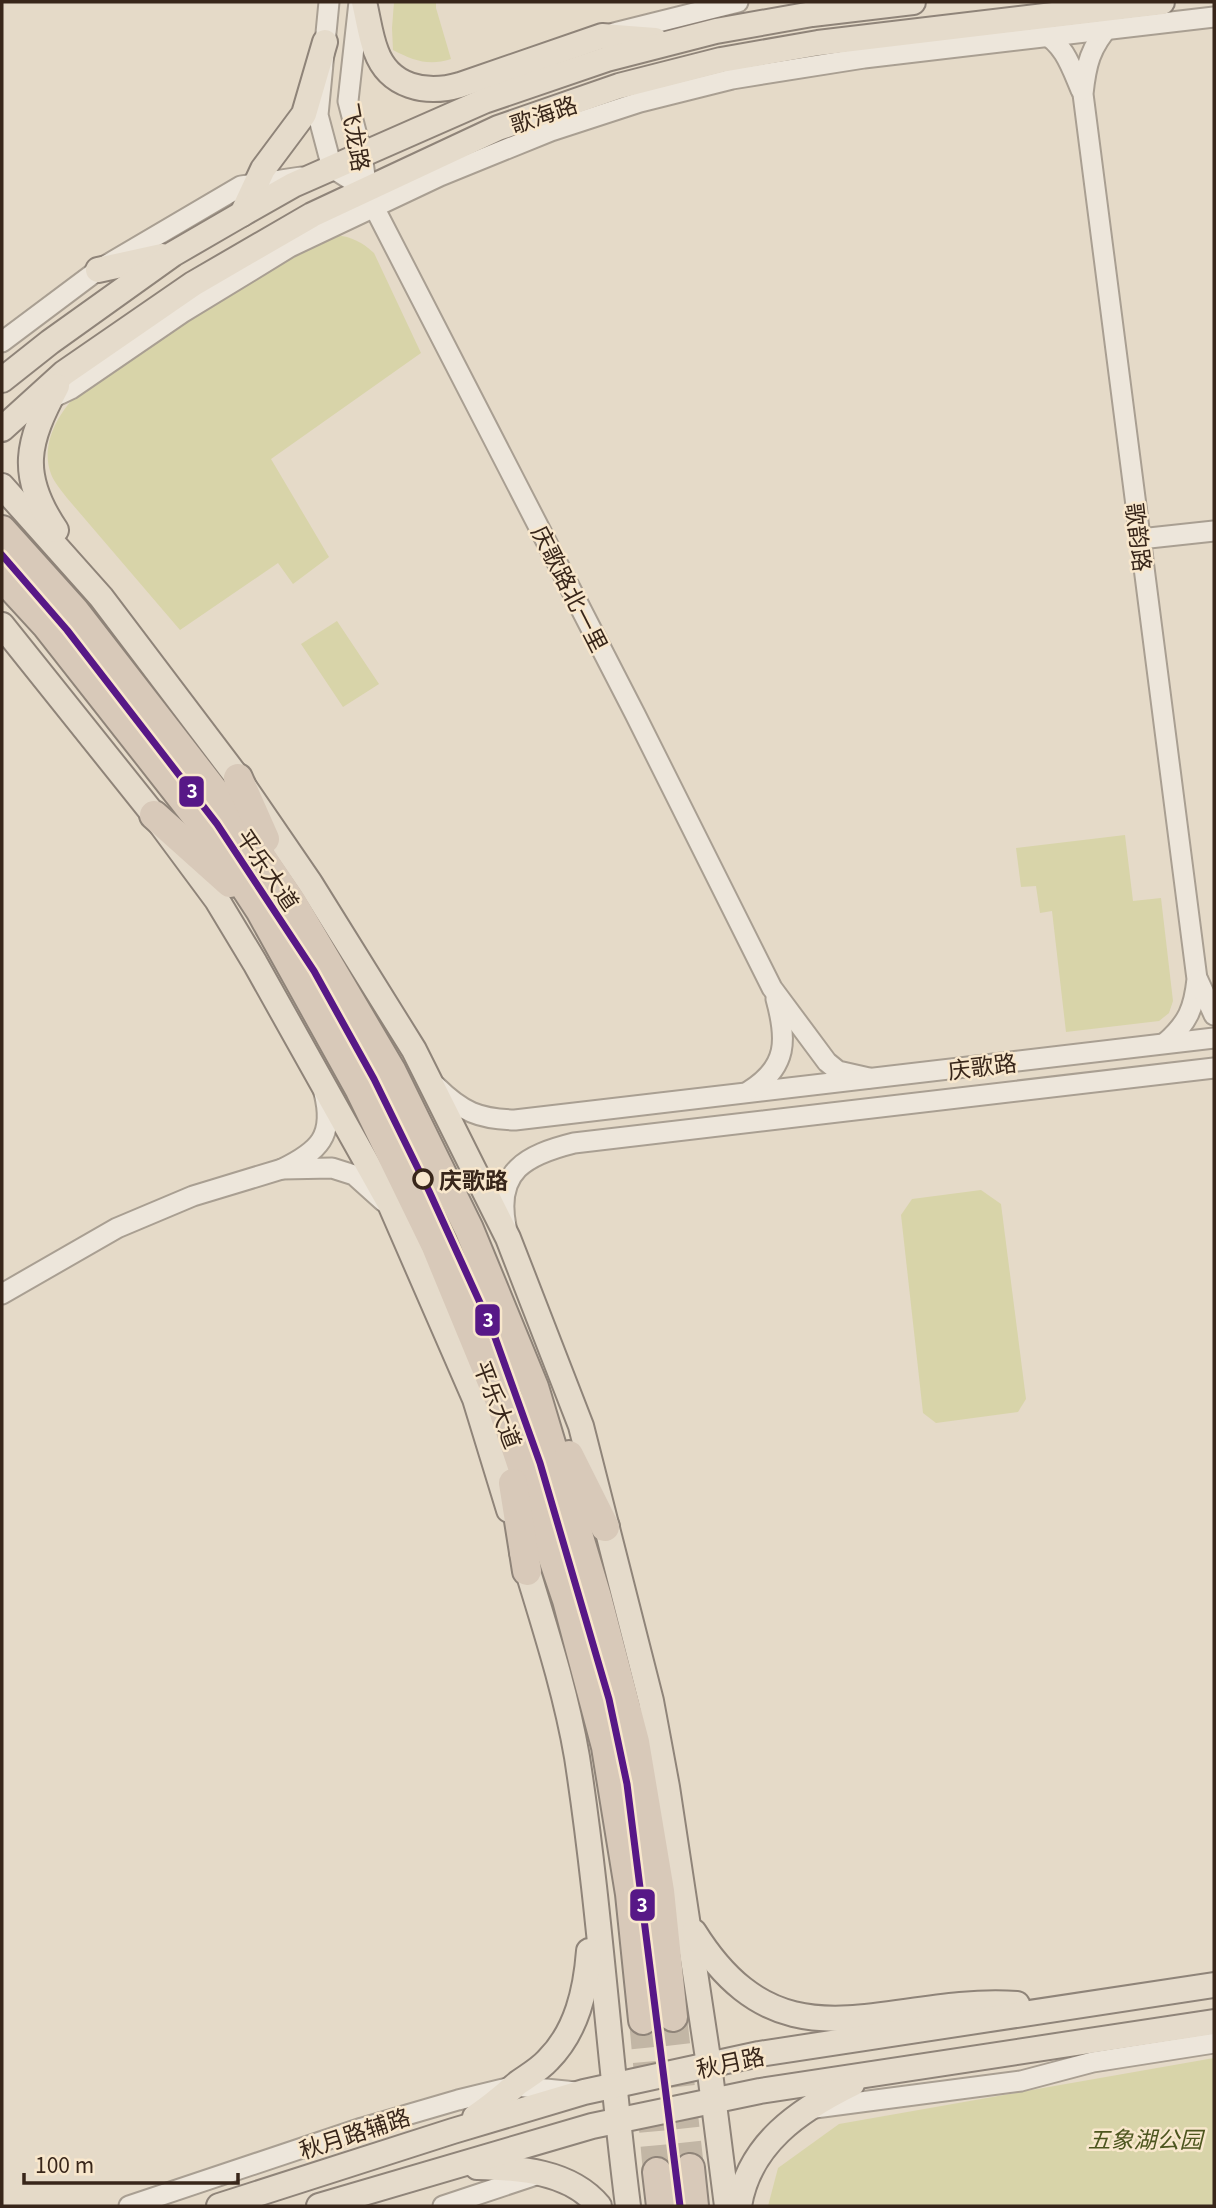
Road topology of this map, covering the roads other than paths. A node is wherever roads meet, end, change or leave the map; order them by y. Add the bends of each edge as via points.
1 (329, 2) edge
2 (359, 2) edge
3 (364, 2) edge
4 (738, 2) edge
5 (913, 2) edge
6 (1162, 2) edge
7 (1133, 5) junction
8 (1214, 18) edge
9 (992, 22) junction
10 (1106, 30) junction
11 (602, 36) junction
12 (1049, 37) junction
13 (676, 41) junction
14 (325, 42) junction
15 (1083, 94) junction
16 (362, 155) junction
17 (324, 171) junction
18 (256, 183) junction
19 (370, 199) junction
20 (242, 214) junction
21 (173, 254) junction
22 (98, 270) junction
23 (2, 341) edge
24 (64, 373) junction
25 (2, 380) edge
26 (50, 399) junction
27 (11, 421) edge
28 (2, 486) edge
29 (2, 530) edge
30 (1214, 531) edge
31 (1140, 539) junction
32 (2, 577) edge
33 (101, 597) junction
34 (2, 625) edge
35 (12, 641) edge
36 (238, 778) junction
37 (154, 815) junction
38 (292, 902) junction
39 (260, 911) junction
40 (1197, 979) junction
41 (772, 988) junction
42 (1214, 1015) edge
43 (1214, 1038) edge
44 (1166, 1044) junction
45 (1214, 1068) edge
46 (869, 1078) junction
47 (429, 1079) junction
48 (322, 1082) junction
49 (746, 1093) junction
50 (571, 1113) junction
51 (574, 1143) junction
52 (282, 1169) junction
53 (391, 1208) junction
54 (508, 1238) junction
55 (2, 1294) edge
56 (534, 1387) junction
57 (501, 1404) junction
58 (605, 1527) junction
59 (527, 1571) junction
60 (594, 1891) junction
61 (688, 1922) junction
62 (1214, 1985) edge
63 (1063, 2008) junction
64 (673, 2017) tunnel mouth
65 (643, 2021) tunnel mouth
66 (1214, 2022) edge
67 (1214, 2043) edge
68 (709, 2065) junction
69 (873, 2074) junction
70 (515, 2086) junction
71 (614, 2086) junction
72 (584, 2092) junction
73 (713, 2101) junction
74 (803, 2110) junction
75 (617, 2121) junction
76 (453, 2131) junction
77 (455, 2166) junction
78 (690, 2168) tunnel mouth
79 (657, 2172) tunnel mouth
80 (542, 2173) junction
81 (129, 2206) edge
82 (219, 2206) edge
83 (319, 2206) edge
84 (443, 2206) edge
85 (600, 2206) edge
86 (628, 2206) edge
87 (661, 2206) edge
88 (694, 2206) edge
89 (727, 2206) edge
90 (739, 2206) edge

1 - 14 street, 飞龙路
2 - 16 street, 飞龙路 via 348,101
3 - 11 main road via 376,52 387,70 400,81 425,89 460,85
4 - 11 street
5 - 13 main road, 歌海路 via 812,14
6 - 7 main road, 歌海路
7 - 9 main road, 歌海路
7 - 10 street, 歌韵路
8 - 10 street
9 - 12 street via 1030,28
9 - 19 main road, 歌海路 via 794,47 619,86 498,128
10 - 12 street
10 - 15 street, 歌韵路 via 1086,64
11 - 13 main road
12 - 15 street, 歌韵路 via 1062,51
12 - 19 street via 732,79 551,131
13 - 16 main road, 歌海路 via 484,101
14 - 17 street, 飞龙路 via 318,115
14 - 18 main road via 304,114
15 - 31 street, 歌韵路
16 - 17 main road, 歌海路
16 - 19 street, 飞龙路
17 - 18 street
17 - 19 street, 飞龙路
17 - 20 main road, 歌海路
18 - 20 main road
18 - 22 street via 241,186
19 - 24 main road, 歌海路 via 312,215 193,284
19 - 26 street
19 - 41 street, 庆歌路北一里
20 - 21 main road, 歌海路
21 - 22 main road
21 - 25 main road, 歌海路
22 - 23 street
24 - 26 main road
24 - 27 main road, 歌海路
26 - 27 street
26 - 33 main road via 29,458 33,485 41,509
28 - 33 main road
29 - 38 highway, 平乐大道 via 74,610 235,818
30 - 31 street
31 - 40 street, 歌韵路
32 - 39 highway, 平乐大道 via 47,626 211,835
33 - 36 main road
34 - 35 main road
35 - 37 main road
36 - 38 highway
36 - 47 main road via 310,883
37 - 39 highway
37 - 48 main road via 217,901
38 - 56 highway, 平乐大道 via 391,1070 469,1229
39 - 57 highway, 平乐大道 via 366,1102 435,1244
40 - 42 street, 歌韵路
40 - 44 street, 歌韵路 via 1190,1014
41 - 46 street, 庆歌路北一里 via 827,1062 838,1070
41 - 49 street, 庆歌路北一里 via 782,1021 780,1055 774,1070
43 - 44 street, 庆歌路
44 - 46 street, 庆歌路
45 - 51 street, 庆歌路
46 - 49 street, 庆歌路
47 - 50 street, 庆歌路 via 447,1097 477,1116 493,1120
47 - 54 main road
48 - 52 street via 329,1122 321,1142
48 - 53 main road
49 - 50 street, 庆歌路
50 - 51 street
51 - 54 street, 庆歌路 via 528,1158 517,1168 503,1197
52 - 53 street via 332,1168 354,1175
52 - 55 street via 193,1196 117,1227
53 - 59 main road via 475,1399
54 - 58 main road via 581,1426
56 - 58 highway
56 - 64 highway, 平乐大道 via 635,1742 660,1891
57 - 59 highway
57 - 65 highway, 平乐大道 via 567,1600 606,1747 630,1894
58 - 61 main road via 651,1701
59 - 60 main road via 576,1756
60 - 70 main road via 587,1980 579,2011 548,2061
60 - 71 main road
61 - 63 main road via 727,1976 767,2005 793,2016 831,2020 985,2002
61 - 68 main road
62 - 63 main road, 秋月路
63 - 68 main road, 秋月路
66 - 69 main road, 秋月路
67 - 74 street via 1093,2063 1021,2081
68 - 71 main road, 秋月路
68 - 73 main road
69 - 73 main road, 秋月路
69 - 74 main road
70 - 72 street, 秋月路辅路
70 - 76 main road
70 - 81 street, 秋月路辅路 via 362,2128
71 - 72 main road, 秋月路
71 - 75 main road
72 - 76 main road, 秋月路
73 - 75 main road, 秋月路
73 - 89 main road
74 - 90 main road via 761,2150 748,2172
75 - 77 main road, 秋月路
75 - 86 main road
76 - 82 main road, 秋月路
77 - 80 main road
77 - 83 main road, 秋月路
78 - 88 highway
79 - 87 highway
80 - 84 street
80 - 85 main road via 568,2182

